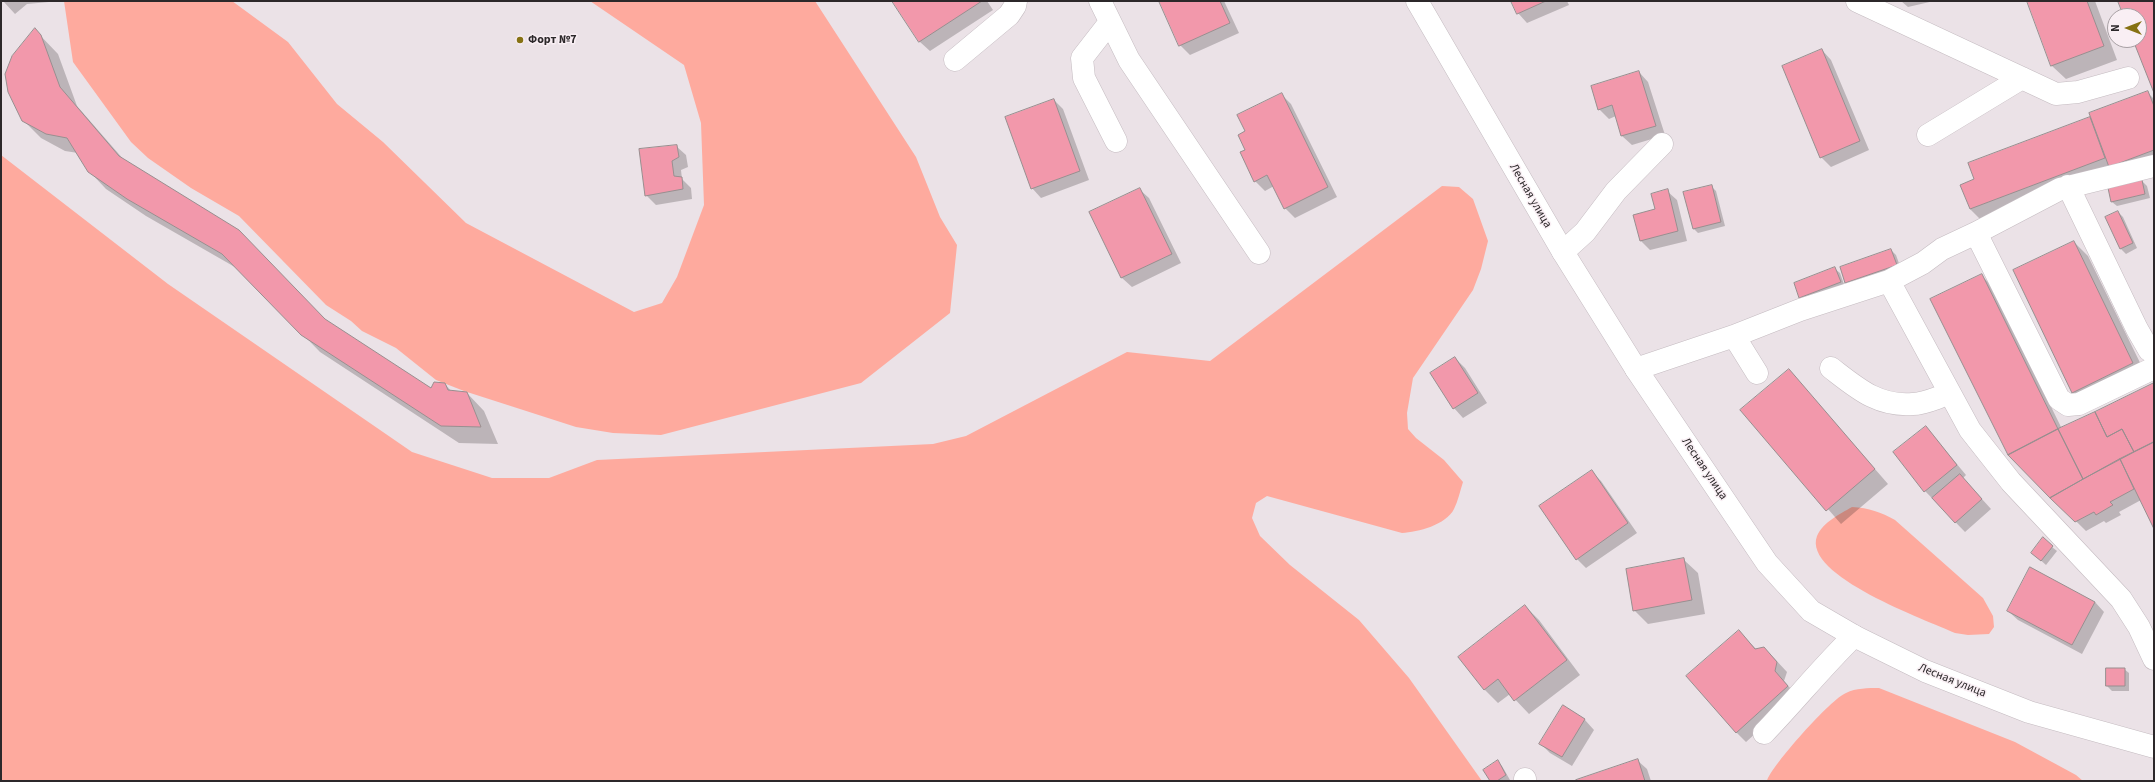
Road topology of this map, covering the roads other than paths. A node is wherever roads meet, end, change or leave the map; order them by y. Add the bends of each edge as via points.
1 (1016, 1) edge
2 (1100, 1) edge
3 (1417, 1) edge
4 (1857, 1) edge
5 (1110, 22) junction
6 (955, 60) dead end
7 (2022, 78) junction
8 (2128, 78) dead end
9 (1928, 135) dead end
10 (1116, 141) dead end
11 (1662, 144) dead end
12 (2154, 166) edge
13 (2068, 186) junction
14 (1976, 233) junction
15 (1563, 252) junction
16 (1259, 253) dead end
17 (1889, 281) junction
18 (1734, 336) junction
19 (2154, 353) edge
20 (1831, 368) dead end
21 (2154, 368) edge
22 (1636, 369) junction
23 (1756, 373) dead end
24 (1949, 394) junction
25 (1854, 636) junction
26 (2154, 659) edge
27 (1764, 733) dead end
28 (2154, 747) edge

1 - 6 main road via 1008,15
2 - 5 main road
3 - 15 main road, Лесная улица
4 - 7 main road
5 - 10 main road via 1082,58 1084,78
5 - 16 main road via 1129,60
7 - 8 main road via 2056,94 2078,92
7 - 9 main road
11 - 15 main road via 1616,191 1585,232
12 - 13 main road
13 - 14 main road
13 - 19 main road via 2136,329 2148,350
14 - 17 main road via 1942,249 1923,263
14 - 21 main road via 2059,399 2068,405 2079,404
15 - 22 main road, Лесная улица
17 - 18 main road via 1800,310
17 - 24 main road
18 - 22 main road
18 - 23 main road
20 - 24 main road via 1867,395 1891,403 1914,404
22 - 25 main road, Лесная улица via 1767,563 1811,611
24 - 26 main road via 1970,430 2011,482 2121,598 2139,627
25 - 27 main road via 1825,664 1800,697
25 - 28 main road, Лесная улица via 1925,671 2029,712

